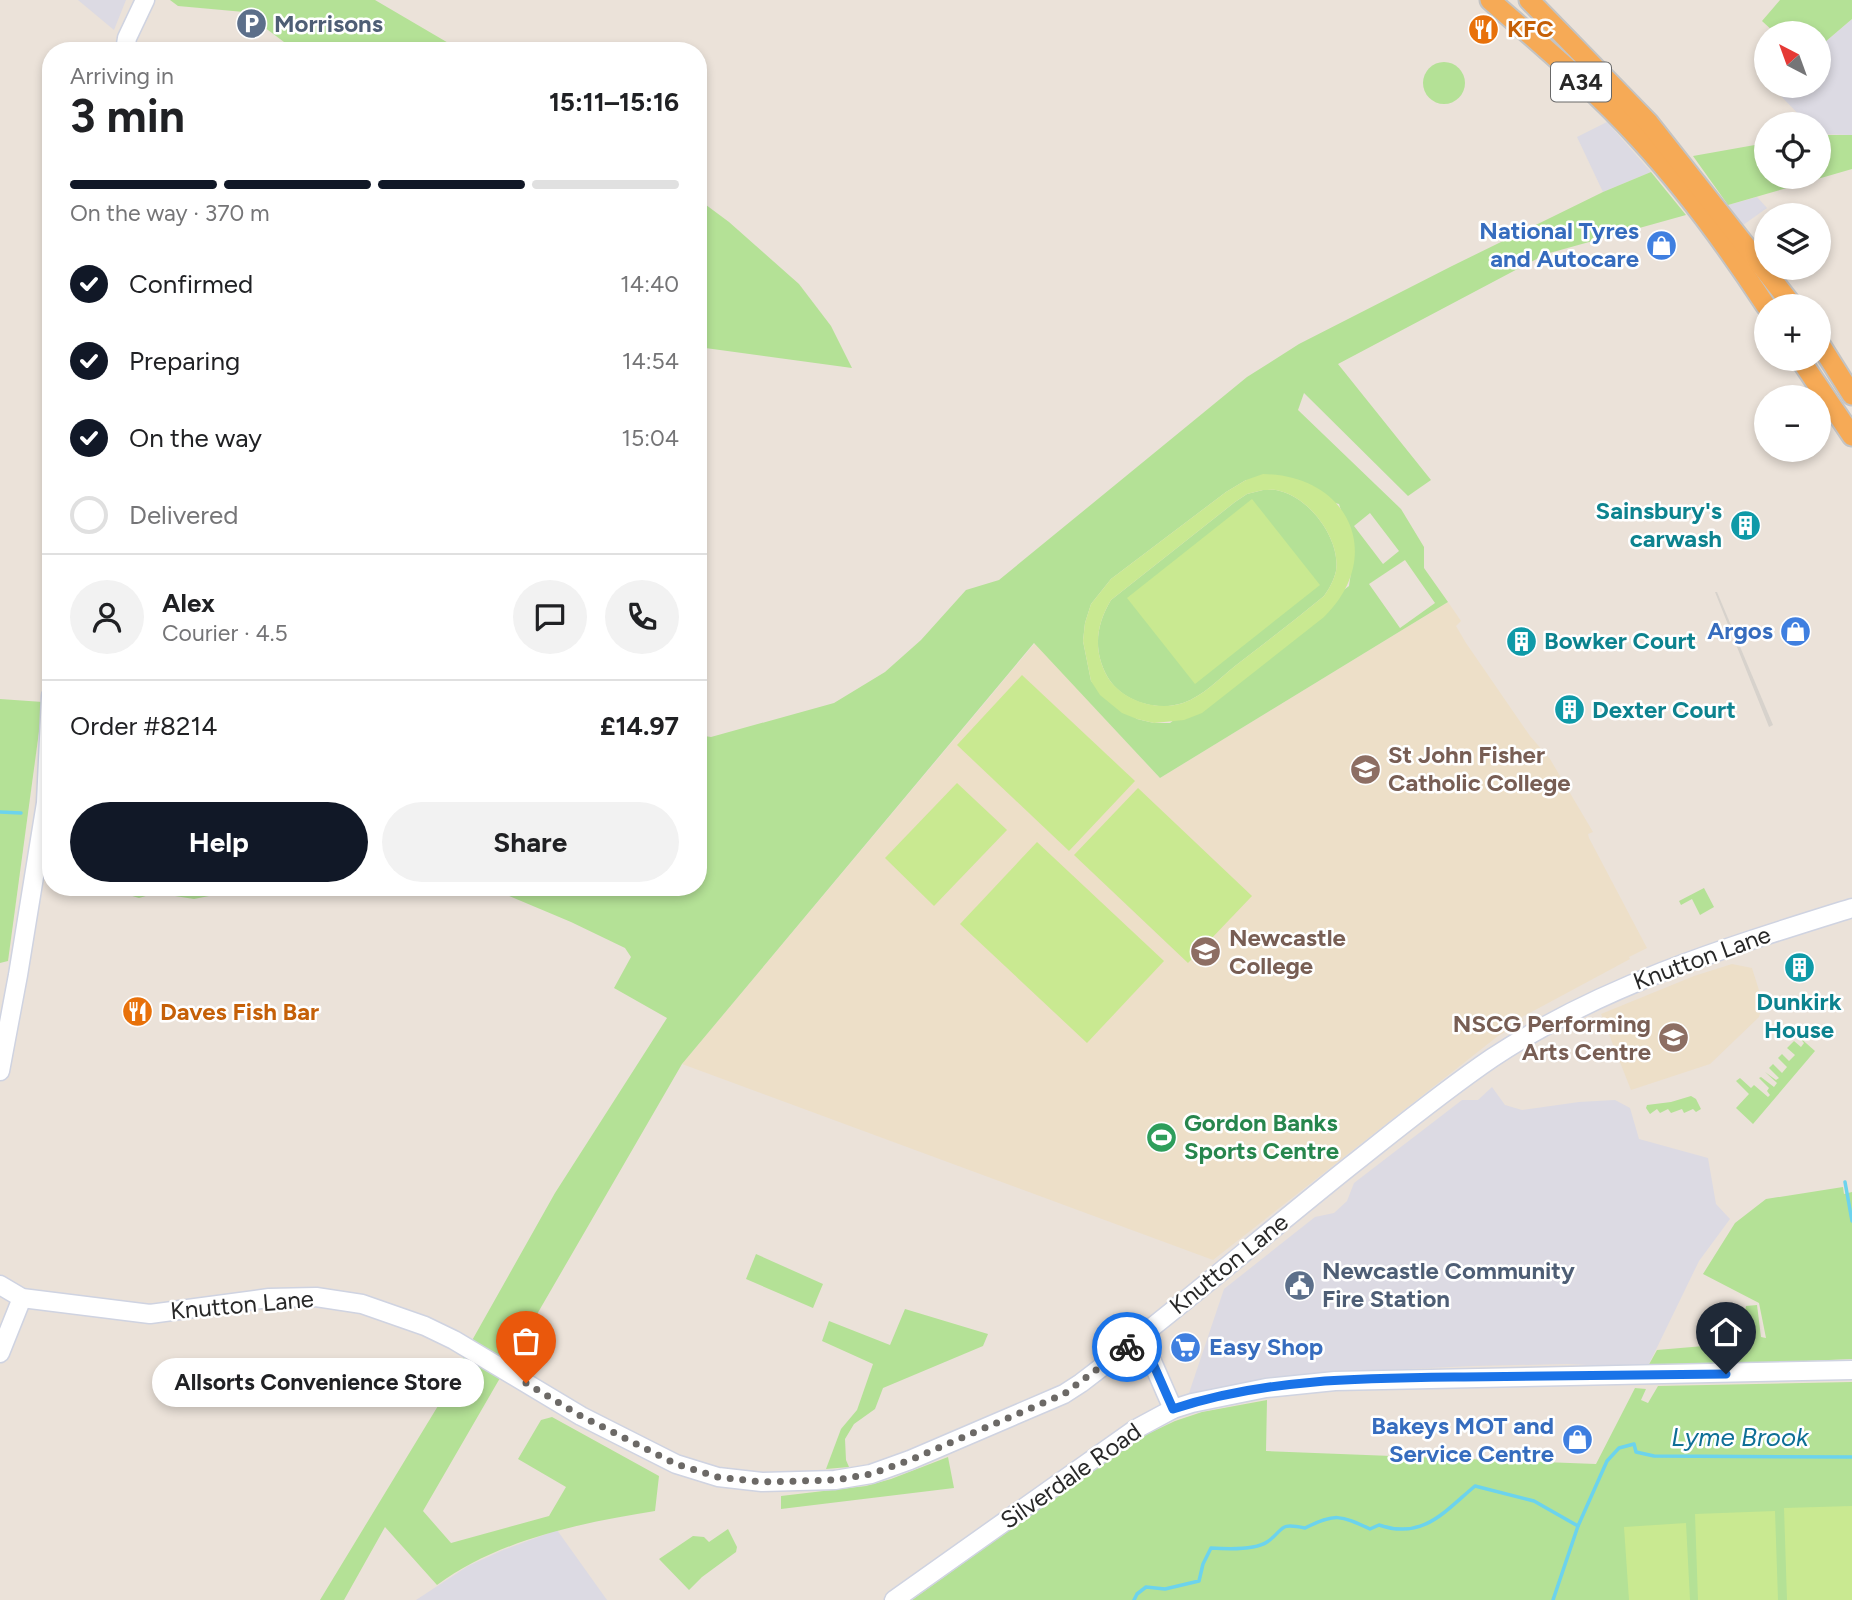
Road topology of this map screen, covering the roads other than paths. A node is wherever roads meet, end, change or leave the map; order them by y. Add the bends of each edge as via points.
1 (145, 0) edge
2 (1490, 0) edge
3 (1529, 0) edge
4 (126, 42) edge
5 (1675, 168) junction
6 (1708, 210) junction
7 (1759, 294) edge
8 (1783, 294) edge
9 (1820, 371) edge
10 (1829, 371) edge
11 (1852, 395) edge
12 (1852, 436) edge
13 (42, 829) edge
14 (1852, 908) edge
15 (0, 1071) edge
16 (0, 1285) edge
17 (22, 1298) junction
18 (1136, 1340) junction
19 (0, 1353) edge
20 (1852, 1370) edge
21 (1173, 1409) junction
22 (894, 1600) edge

1 - 4 main road
2 - 5 highway, A34
3 - 5 highway, A34 via 1648,123
5 - 6 highway, A34
6 - 7 highway, A34
6 - 8 highway, A34
9 - 12 highway
10 - 11 highway
13 - 15 main road
14 - 18 main road, Knutton Lane via 1674,965 1584,1006 1493,1057 1420,1110
16 - 17 main road
17 - 18 main road, Knutton Lane via 150,1314 269,1298 338,1299 393,1314 454,1340 581,1416 676,1464 718,1477 762,1482 835,1480 910,1460 1064,1394
17 - 19 main road
18 - 21 main road via 1151,1359
20 - 21 main road, Silverdale Road via 1335,1381 1266,1388
21 - 22 main road, Silverdale Road via 1092,1458

